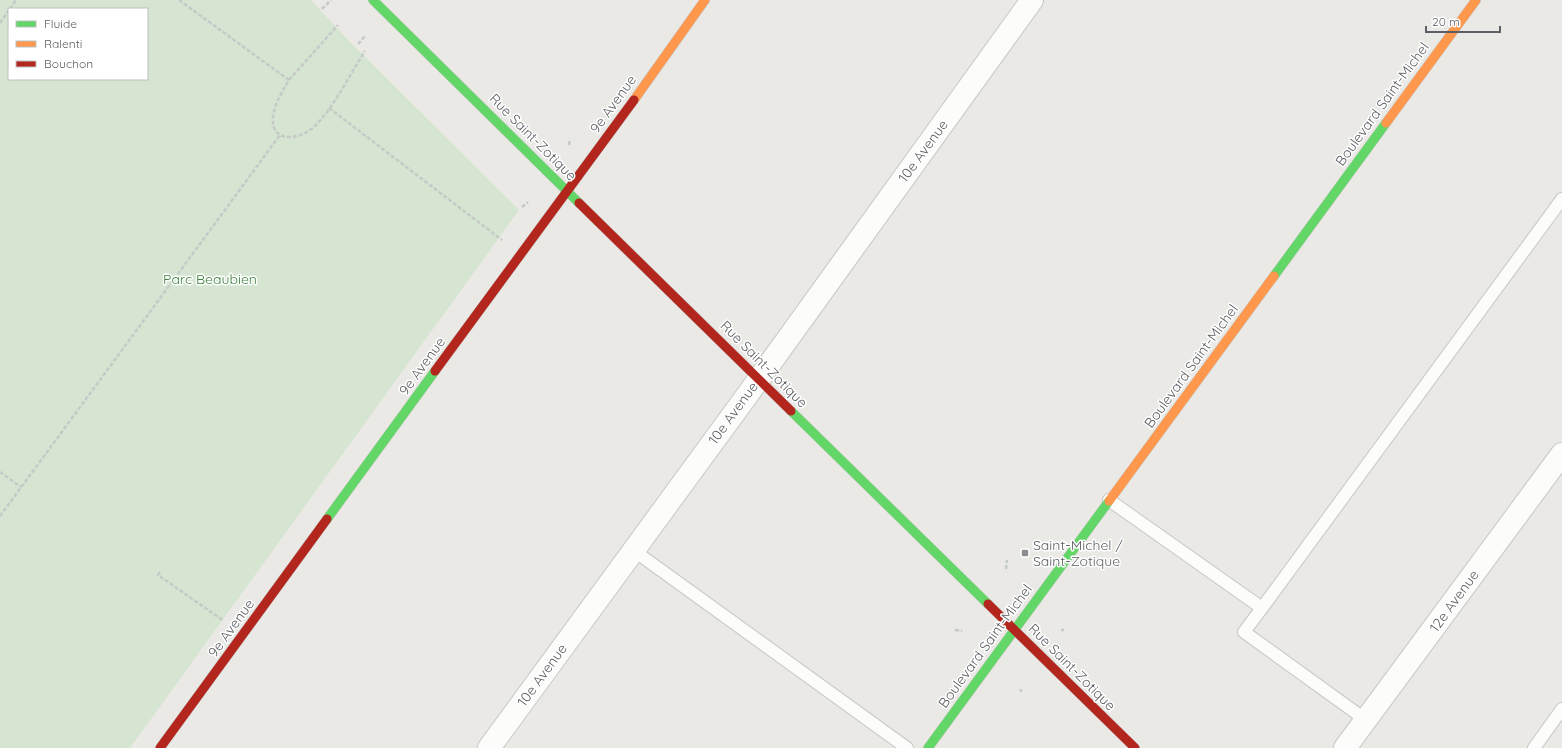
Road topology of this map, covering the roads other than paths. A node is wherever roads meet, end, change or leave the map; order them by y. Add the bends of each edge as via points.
1 (705, 0) edge
2 (1032, 0) edge
3 (1476, 0) edge
4 (377, 1) edge
5 (568, 191) junction
6 (1562, 199) edge
7 (758, 378) junction
8 (1562, 454) edge
9 (1110, 500) junction
10 (633, 550) junction
11 (1262, 608) junction
12 (1015, 630) junction
13 (1562, 709) edge
14 (1366, 720) junction
15 (160, 748) edge
16 (489, 748) edge
17 (908, 748) edge
18 (928, 748) edge
19 (1135, 748) edge
20 (1345, 748) edge
21 (1534, 748) edge

1 - 5 street, 9e Avenue
2 - 7 street, 10e Avenue
3 - 9 street, Boulevard Saint-Michel
4 - 5 street, Rue Saint-Zotique
5 - 7 street, Rue Saint-Zotique
5 - 15 street, 9e Avenue
6 - 11 lane
7 - 10 street, 10e Avenue
7 - 12 street, Rue Saint-Zotique
8 - 14 street, 12e Avenue
9 - 11 lane
9 - 12 street, Boulevard Saint-Michel
10 - 16 street, 10e Avenue
10 - 17 lane
11 - 14 lane via 1244,632
12 - 18 street, Boulevard Saint-Michel
12 - 19 street, Rue Saint-Zotique
13 - 21 lane
14 - 20 street, 12e Avenue

